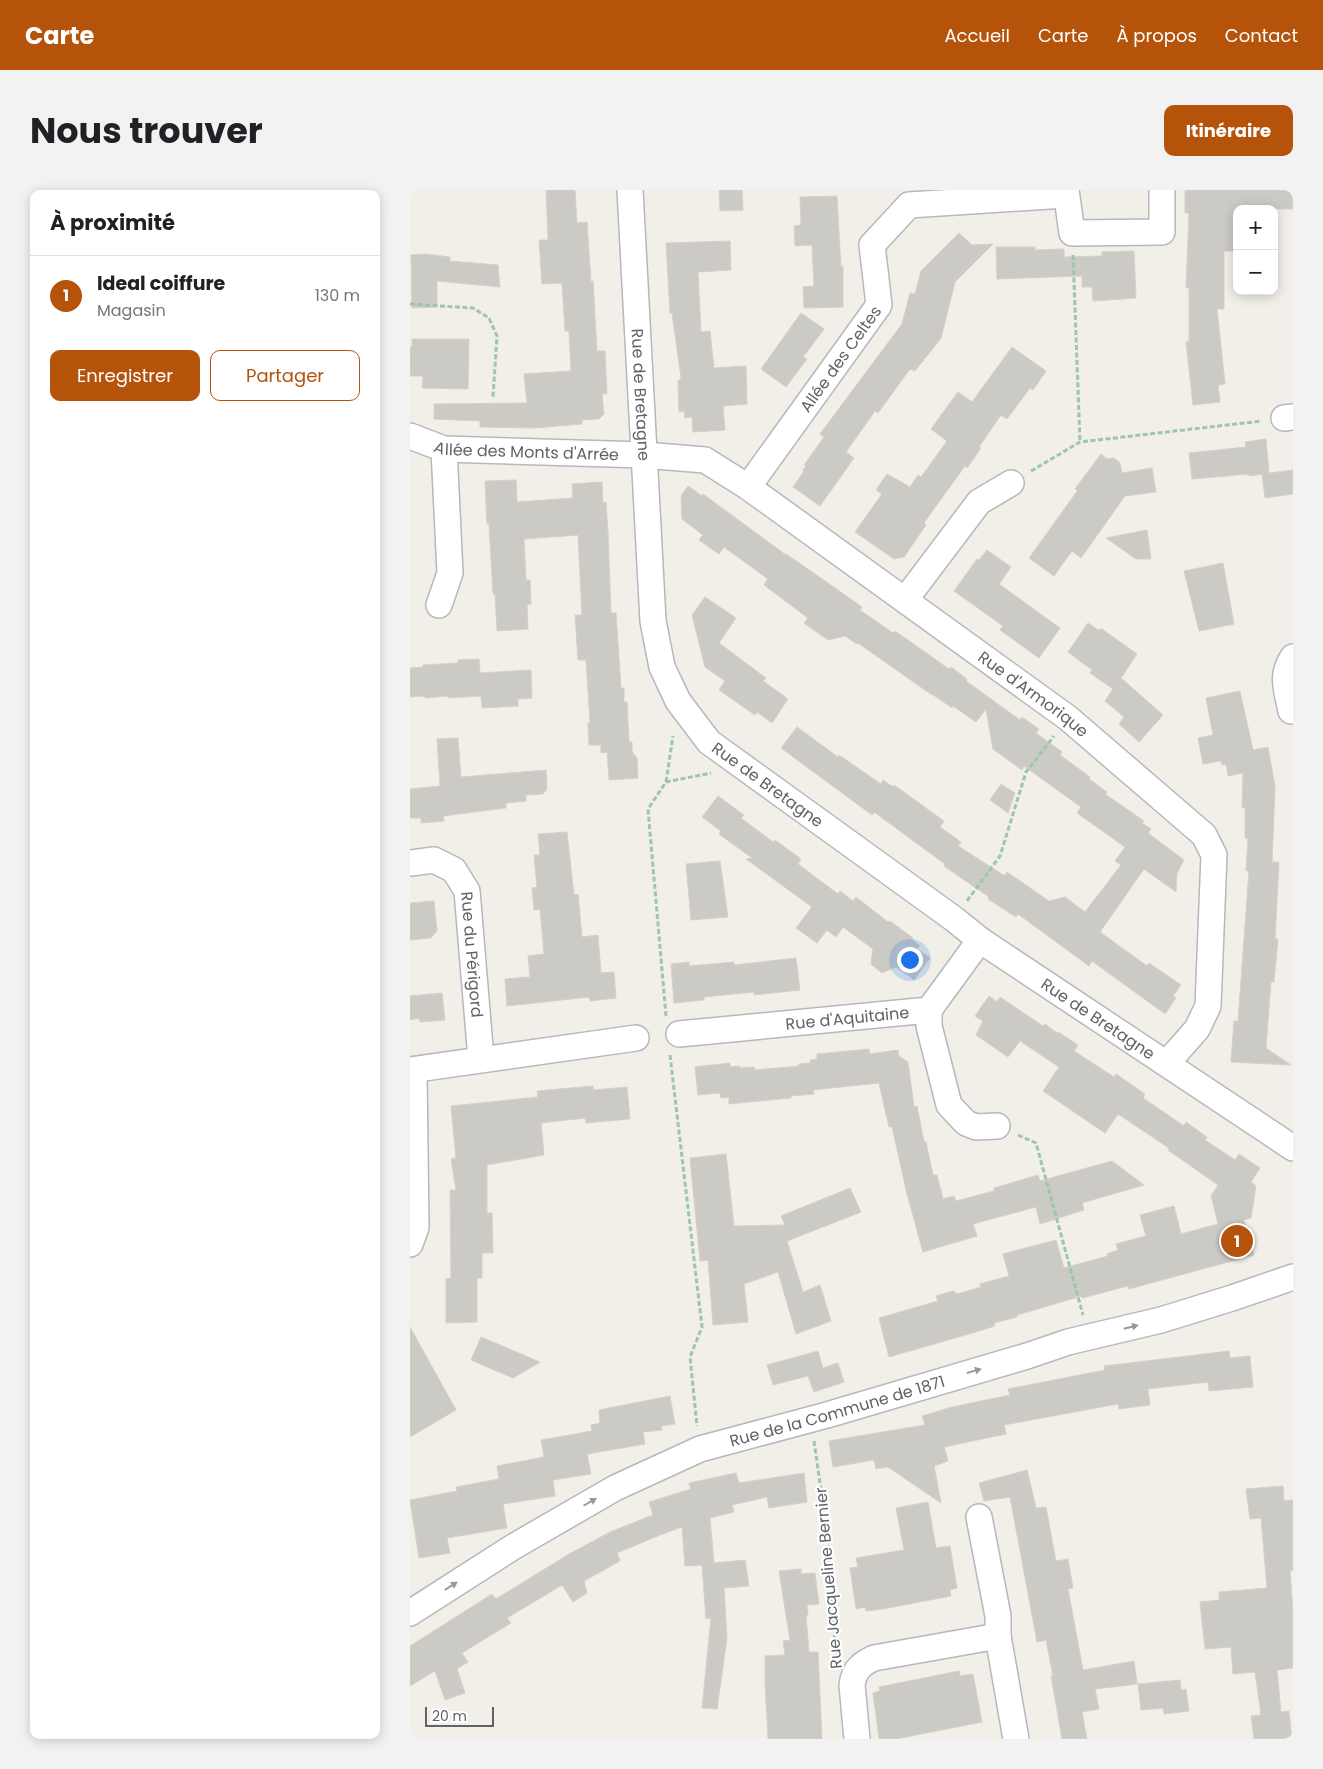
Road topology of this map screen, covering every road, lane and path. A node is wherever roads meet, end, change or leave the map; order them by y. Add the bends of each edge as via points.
1 (630, 190) edge
2 (1162, 190) edge
3 (1065, 193) edge
4 (1072, 233) junction
5 (410, 304) edge
6 (493, 397) dead end
7 (1289, 418) edge
8 (410, 436) edge
9 (1080, 442) junction
10 (444, 449) junction
11 (644, 455) junction
12 (1011, 483) joint
13 (748, 487) junction
14 (905, 600) junction
15 (439, 605) dead end
16 (1293, 657) edge
17 (678, 701) junction
18 (1291, 711) dead end
19 (1068, 718) junction
20 (744, 767) junction
21 (666, 782) junction
22 (410, 863) edge
23 (954, 919) junction
24 (980, 940) junction
25 (929, 1010) junction
26 (636, 1038) dead end
27 (672, 1038) junction
28 (482, 1059) junction
29 (1167, 1063) junction
30 (412, 1070) edge
31 (997, 1126) joint
32 (1293, 1148) edge
33 (410, 1244) edge
34 (1293, 1277) edge
35 (1089, 1338) junction
36 (808, 1419) junction
37 (700, 1449) junction
38 (979, 1517) dead end
39 (410, 1612) edge
40 (998, 1636) junction
41 (836, 1664) dead end
42 (856, 1739) edge
43 (1016, 1739) edge

1 - 11 street, Rue de Bretagne
2 - 4 street via 1162,232
3 - 4 street
3 - 13 street, Allée des Celtes via 909,205 872,245 879,305
4 - 9 path
5 - 6 path via 473,308 489,318 496,336
7 - 9 path
8 - 10 street, Allée des Monts d'Arrée
9 - 12 path
10 - 11 street, Allée des Monts d'Arrée
10 - 15 street via 450,573
11 - 13 street, Rue d'Armorique via 705,460
11 - 17 street, Rue de Bretagne via 653,621 662,666
12 - 14 street via 979,502
13 - 14 street, Rue d'Armorique
14 - 19 street, Rue d'Armorique
16 - 18 street via 1285,677
17 - 20 street, Rue de Bretagne via 709,742
17 - 21 path
19 - 23 path via 1026,772 1000,856
19 - 29 street, Rue d'Armorique via 1204,835 1214,855 1208,1006 1197,1029
20 - 21 path
20 - 23 street, Rue de Bretagne
21 - 27 path via 648,809
22 - 28 street, Rue du Périgord via 434,860 454,870 467,891
23 - 24 street, Rue de Bretagne
24 - 25 street, Rue d'Aquitaine
24 - 29 street, Rue de Bretagne
25 - 27 street, Rue d'Aquitaine
25 - 31 street via 929,1026 950,1105 966,1124
26 - 28 street
27 - 37 path via 702,1327 690,1357
28 - 30 street
29 - 32 street, Rue de Bretagne
30 - 33 street via 416,1226
31 - 35 path via 1036,1143
35 -> 34 street, Rue de la Commune de 1871 via 1162,1320
36 -> 35 street, Rue de la Commune de 1871
36 - 37 street, Rue de la Commune de 1871
36 - 41 path, Rue Jacqueline Bernier via 813,1432 828,1539
39 -> 37 street, Rue de la Commune de 1871 via 615,1488
38 - 40 street via 998,1616
40 - 42 street, Rue Jacqueline Bernier via 874,1658 863,1663 853,1677 852,1685
40 - 43 street

